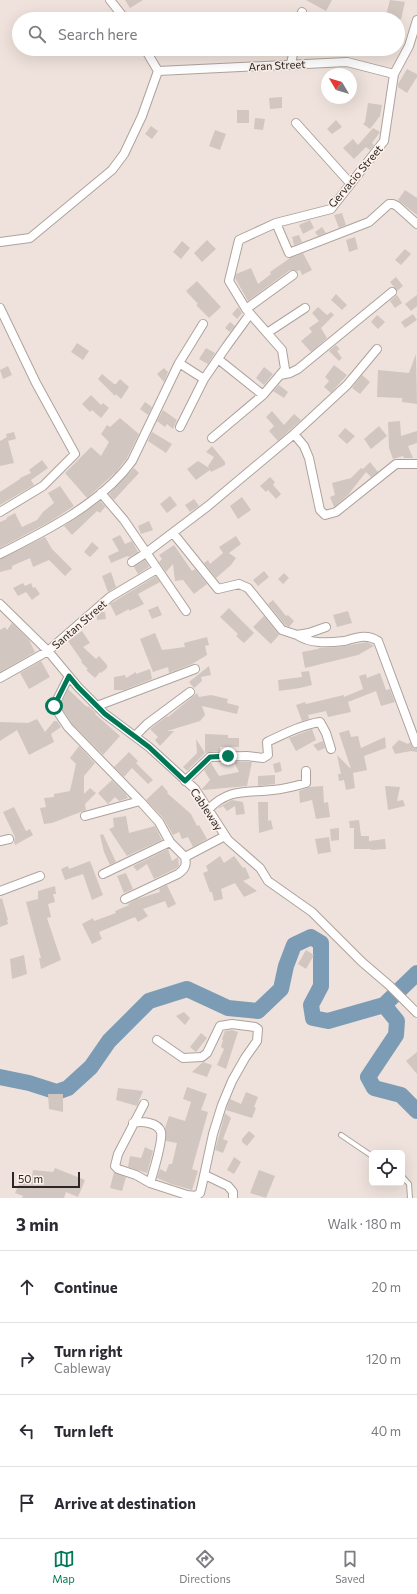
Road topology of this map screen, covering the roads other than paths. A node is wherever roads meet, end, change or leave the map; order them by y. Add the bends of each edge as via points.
1 (110, 0) edge
2 (119, 12) edge
3 (417, 20) edge
4 (405, 53) edge
5 (149, 56) edge
6 (293, 56) edge
7 (404, 56) edge
8 (291, 64) junction
9 (158, 71) junction
10 (394, 74) junction
11 (296, 123) dead end
12 (350, 183) junction
13 (276, 223) junction
14 (417, 224) edge
15 (0, 242) edge
16 (293, 275) dead end
17 (392, 292) dead end
18 (0, 308) edge
19 (305, 308) dead end
20 (248, 311) junction
21 (203, 324) dead end
22 (267, 333) junction
23 (377, 348) dead end
24 (218, 359) junction
25 (179, 363) junction
26 (280, 375) junction
27 (204, 379) junction
28 (263, 395) junction
29 (180, 427) dead end
30 (294, 434) junction
31 (212, 438) dead end
32 (417, 464) edge
33 (101, 493) junction
34 (0, 512) edge
35 (174, 533) junction
36 (146, 553) junction
37 (0, 554) edge
38 (132, 562) dead end
39 (157, 569) junction
40 (0, 604) edge
41 (186, 611) dead end
42 (326, 627) dead end
43 (297, 634) junction
44 (48, 651) junction
45 (194, 669) dead end
46 (69, 676) junction
47 (0, 678) edge
48 (190, 692) dead end
49 (97, 706) junction
50 (135, 736) junction
51 (416, 743) edge
52 (331, 749) dead end
53 (306, 771) dead end
54 (185, 781) junction
55 (140, 801) junction
56 (208, 810) junction
57 (85, 816) dead end
58 (225, 836) junction
59 (9, 839) dead end
60 (0, 841) edge
61 (170, 842) junction
62 (185, 857) junction
63 (103, 874) dead end
64 (40, 876) dead end
65 (0, 891) edge
66 (125, 899) dead end
67 (416, 1011) edge
68 (157, 1040) dead end
69 (144, 1104) dead end
70 (133, 1123) junction
71 (341, 1135) dead end
72 (369, 1154) edge
73 (205, 1175) junction
74 (405, 1179) edge
75 (150, 1183) junction
76 (233, 1198) edge
77 (410, 1198) edge

1 - 2 street
3 - 4 street, Gervacio Street
5 - 9 street
6 - 8 street
7 - 10 street, Gervacio Street
8 - 9 street, Aran Street
8 - 10 street, Aran Street via 347,62
9 - 15 street via 142,116 124,154 112,170 30,238
10 - 12 street, Gervacio Street via 384,141
11 - 12 street
12 - 13 street, Gervacio Street via 331,208
13 - 14 street via 289,253 369,222 389,204 397,206
13 - 20 street, Gervacio Street via 239,240 229,281
16 - 20 street
17 - 26 street via 298,369
18 - 34 street via 75,454 43,486
19 - 22 street
20 - 22 street, Gervacio Street
20 - 24 street
21 - 25 street
22 - 26 street, Gervacio Street via 282,350 285,369
23 - 30 street via 347,385
24 - 27 street
24 - 28 street
25 - 27 street
25 - 33 street via 132,461
26 - 28 street
27 - 29 street
28 - 31 street
30 - 32 street via 304,446 309,458 320,510 325,514 336,512 396,464
30 - 35 street
33 - 36 street via 124,520
33 - 37 street via 52,528
35 - 36 street
35 - 43 street via 218,589 239,584 248,588 282,630
36 - 38 street
36 - 39 street
39 - 41 street
39 - 44 street, Santan Street via 110,597
40 - 44 street, Cableway
42 - 43 street
43 - 51 street via 303,639 316,642 343,641 362,636 378,641
44 - 46 street, Cableway
44 - 47 street, Santan Street
45 - 49 street
46 - 49 street, Cableway
46 - 55 street via 54,706 68,727
48 - 50 street via 146,724
49 - 50 street, Cableway
50 - 54 street, Cableway
52 - 54 street via 320,722 310,723 267,742 268,756 210,757
53 - 56 street via 306,783 276,790 235,792 217,800
54 - 56 street, Cableway via 195,789
55 - 57 street
55 - 61 street via 159,822
56 - 58 street, Cableway
58 - 62 street
58 - 67 street, Cableway via 260,868 268,881 312,912
59 - 60 street
61 - 62 street
61 - 63 street
62 - 66 street via 187,863 178,874
64 - 65 street
68 - 73 street via 183,1058 202,1057 207,1053 220,1026 232,1024 258,1029 257,1041 232,1081 222,1105
69 - 70 street
70 - 75 street via 150,1124 157,1126 161,1131
70 - 75 street via 115,1166
71 - 72 lane
73 - 75 street via 200,1193 196,1196
73 - 76 street via 228,1186 233,1192
74 - 77 lane via 409,1184

